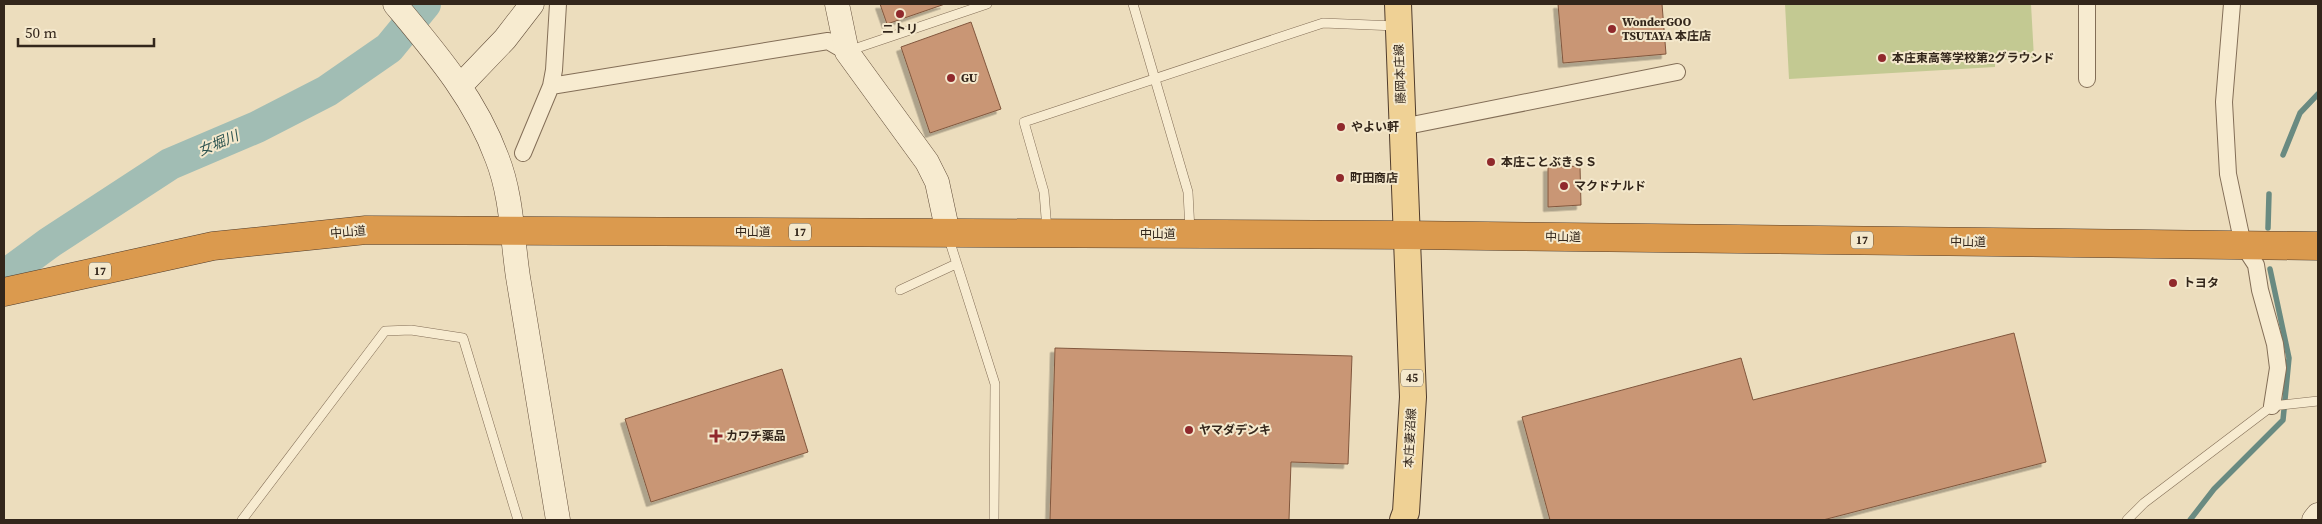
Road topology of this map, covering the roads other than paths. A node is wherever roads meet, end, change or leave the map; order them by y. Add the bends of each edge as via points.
1 (395, 4) edge
2 (532, 4) edge
3 (558, 4) edge
4 (837, 4) edge
5 (987, 4) edge
6 (1134, 4) edge
7 (2087, 4) edge
8 (2232, 4) edge
9 (1398, 15) edge
10 (846, 52) junction
11 (1677, 72) dead end
12 (1156, 78) junction
13 (2087, 79) dead end
14 (461, 86) junction
15 (551, 86) junction
16 (1402, 126) junction
17 (523, 154) dead end
18 (513, 230) junction
19 (948, 233) junction
20 (1047, 233) junction
21 (1190, 234) junction
22 (1406, 234) junction
23 (2243, 245) junction
24 (2318, 246) edge
25 (956, 264) junction
26 (900, 290) dead end
27 (4, 292) edge
28 (2318, 401) edge
29 (2276, 406) junction
30 (2318, 516) edge
31 (242, 520) edge
32 (518, 520) edge
33 (558, 520) edge
34 (994, 520) edge
35 (1403, 520) edge
36 (2127, 520) edge
37 (2314, 520) edge

1 - 14 street
2 - 14 street
3 - 15 street
4 - 10 street
5 - 10 lane
6 - 12 lane
7 - 13 street
8 - 23 street via 2224,102 2228,174
9 - 12 lane via 1323,23
9 - 16 main road, 藤岡本庄線
10 - 15 street via 828,42
10 - 19 street via 928,162 937,182
11 - 16 street
12 - 20 lane via 1024,122 1044,192
12 - 21 lane via 1188,192
14 - 18 street via 498,159
15 - 17 street
16 - 22 main road, 藤岡本庄線
18 - 19 highway, 中山道 / 17
18 - 27 highway, 中山道 / 17 via 366,230 196,249
18 - 33 street
19 - 20 highway, 中山道 / 17
19 - 25 lane
20 - 21 highway, 中山道 / 17
21 - 22 highway, 中山道 / 17
22 - 23 highway, 中山道 / 17
22 - 35 main road, 本庄妻沼線 / 45 via 1412,397
23 - 24 highway, 中山道 / 17
23 - 29 street via 2256,265 2275,344 2278,368
25 - 26 lane
25 - 34 lane via 995,384
28 - 29 lane
29 - 36 lane via 2144,503
30 - 37 street
31 - 32 lane via 385,331 411,330 463,338

